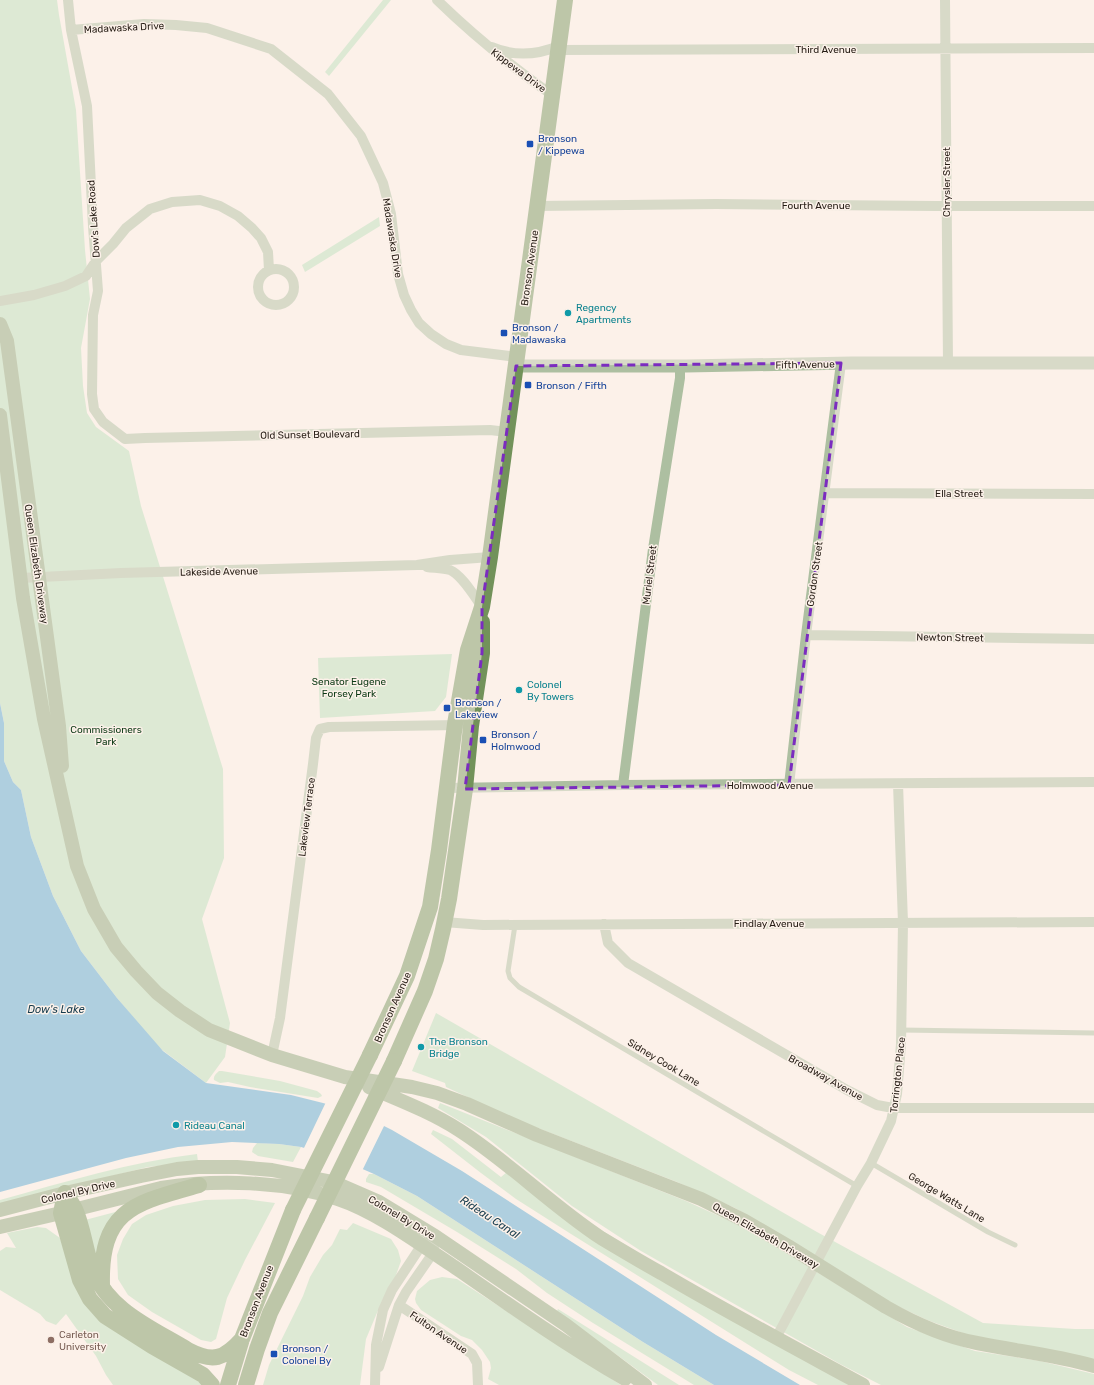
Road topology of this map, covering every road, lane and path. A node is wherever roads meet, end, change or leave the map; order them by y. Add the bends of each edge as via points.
1 (68, 0) edge
2 (437, 0) edge
3 (565, 0) edge
4 (945, 0) edge
5 (71, 30) junction
6 (485, 44) junction
7 (559, 48) junction
8 (1094, 48) edge
9 (945, 49) junction
10 (552, 95) junction
11 (537, 206) junction
12 (946, 206) junction
13 (1094, 206) edge
14 (96, 262) junction
15 (269, 270) dead end
16 (0, 301) edge
17 (0, 324) edge
18 (517, 361) junction
19 (840, 363) junction
20 (948, 364) junction
21 (1094, 364) edge
22 (680, 365) junction
23 (0, 415) edge
24 (115, 432) joint
25 (507, 432) junction
26 (824, 493) junction
27 (1094, 494) edge
28 (490, 556) junction
29 (417, 565) junction
30 (39, 577) junction
31 (21, 578) junction
32 (482, 607) junction
33 (806, 635) junction
34 (1094, 639) edge
35 (455, 724) junction
36 (471, 726) junction
37 (1094, 782) edge
38 (898, 784) junction
39 (623, 785) junction
40 (788, 785) junction
41 (446, 788) junction
42 (465, 788) junction
43 (65, 806) junction
44 (444, 922) junction
45 (1094, 922) edge
46 (903, 923) junction
47 (604, 924) junction
48 (515, 925) junction
49 (901, 1030) junction
50 (1094, 1033) edge
51 (272, 1055) junction
52 (344, 1077) junction
53 (894, 1108) junction
54 (1094, 1108) edge
55 (871, 1163) junction
56 (199, 1185) junction
57 (857, 1186) junction
58 (65, 1193) junction
59 (0, 1210) edge
60 (68, 1211) junction
61 (0, 1227) edge
62 (435, 1236) junction
63 (1015, 1245) dead end
64 (427, 1249) junction
65 (816, 1263) junction
66 (102, 1289) junction
67 (399, 1305) junction
68 (776, 1338) junction
69 (242, 1339) junction
70 (1094, 1366) edge
71 (375, 1381) edge
72 (212, 1385) edge
73 (228, 1385) edge
74 (246, 1385) edge
75 (478, 1385) edge
76 (635, 1385) edge
77 (645, 1385) edge
78 (863, 1385) edge

1 - 5 street, Dow's Lake Road
2 - 6 street, Kippewa Drive
3 - 7 main road, Bronson Avenue
4 - 9 street, Chrysler Street
5 - 14 street, Dow's Lake Road via 87,106
5 - 18 street, Madawaska Drive via 144,24 176,25 207,28 271,49 328,94 361,136 383,183 391,214 398,274 404,295 419,323 446,344 461,350
6 - 7 street, Kippewa Drive via 501,51 525,54
6 - 10 street, Kippewa Drive
7 - 9 street, Third Avenue
7 - 10 main road, Bronson Avenue
8 - 9 street, Third Avenue
9 - 12 street, Chrysler Street
10 - 11 main road, Bronson Avenue
11 - 12 street, Fourth Avenue
11 - 18 main road, Bronson Avenue
12 - 13 street, Fourth Avenue
12 - 20 street, Chrysler Street
14 - 15 street via 126,228 150,209 172,202 200,200 220,206 252,228 268,252
14 - 16 street via 86,276 64,286
14 - 24 street, Dow's Lake Road via 98,291 93,315 92,394 94,409
17 - 30 main road, Queen Elizabeth Driveway via 7,341
18 - 22 street, Fifth Avenue
18 - 25 main road, Bronson Avenue
19 - 20 street, Fifth Avenue
19 - 22 street, Fifth Avenue
19 - 26 street, Gordon Street
20 - 21 street, Fifth Avenue
22 - 39 street, Muriel Street via 652,549
23 - 31 main road, Queen Elizabeth Driveway
24 - 25 street, Old Sunset Boulevard via 125,439 490,430
25 - 28 main road, Bronson Avenue
26 - 27 street, Ella Street
26 - 33 street, Gordon Street
28 - 29 street, Lakeside Avenue
28 - 32 main road, Bronson Avenue
29 - 30 street, Lakeside Avenue
29 - 32 street, Lakeside Avenue via 454,573
30 - 31 street, Lakeside Avenue
30 - 43 main road, Queen Elizabeth Driveway via 59,726
31 - 43 main road, Queen Elizabeth Driveway via 44,719
32 - 35 main road, Bronson Avenue via 468,650
32 - 36 main road, Bronson Avenue via 482,653
33 - 34 street, Newton Street
33 - 40 street, Gordon Street
35 - 36 street, Lakeview Terrace
35 - 41 main road, Bronson Avenue
35 - 51 street, Lakeview Terrace via 320,729 316,738 280,1018
36 - 42 main road, Bronson Avenue
37 - 38 street, Holmwood Avenue
38 - 40 street, Holmwood Avenue
38 - 46 street, Torrington Place
39 - 40 street, Holmwood Avenue
39 - 42 street, Holmwood Avenue
41 - 42 street, Holmwood Avenue
41 - 69 main road, Bronson Avenue, bridge via 430,908 407,976 293,1210
42 - 44 main road, Bronson Avenue
43 - 51 main road, Queen Elizabeth Driveway via 77,866 94,909 116,947 156,993 180,1011 208,1030
44 - 48 street, Findlay Avenue
44 - 74 main road, Bronson Avenue, bridge via 436,959 425,991 394,1061 270,1313
45 - 46 street, Findlay Avenue
46 - 47 street, Findlay Avenue
46 - 49 street, Torrington Place
47 - 48 street, Findlay Avenue
47 - 53 street, Broadway Avenue via 608,943 628,963 847,1090 877,1105
48 - 57 lane, Sidney Cook Lane via 508,971 516,984
49 - 50 lane
49 - 53 street, Torrington Place
51 - 52 main road, Queen Elizabeth Driveway
52 - 65 main road, Queen Elizabeth Driveway via 412,1087 467,1104 537,1135 701,1199 745,1221
52 - 68 main road, Queen Elizabeth Driveway via 450,1124 508,1165 558,1207 600,1237
53 - 54 street, Broadway Avenue
53 - 55 street, Torrington Place via 891,1121
55 - 57 street, Torrington Place
55 - 63 lane, George Watts Lane via 988,1232
56 - 60 main road, Colonel By Drive via 161,1188
56 - 64 main road, Colonel By Drive via 264,1184 309,1191 338,1199 380,1220
56 - 66 main road via 140,1204 120,1218 110,1233 104,1251
57 - 65 street, Torrington Place
58 - 59 main road, Colonel By Drive
58 - 60 main road
58 - 62 main road, Colonel By Drive via 177,1169 230,1166 272,1170 333,1182 364,1194
60 - 61 main road, Colonel By Drive
60 - 66 main road
60 - 72 main road via 80,1280 97,1308 128,1332 203,1375
62 - 64 street
62 - 77 main road, Colonel By Drive via 566,1325
64 - 67 street
64 - 71 street via 392,1290 383,1310 376,1345
64 - 76 main road, Colonel By Drive via 594,1361
65 - 68 street, Torrington Place
65 - 70 main road, Queen Elizabeth Driveway via 901,1316 947,1335
66 - 69 main road via 125,1312 197,1355 226,1355
67 - 71 street
67 - 75 street, Fulton Avenue via 472,1354 478,1363
68 - 78 main road, Queen Elizabeth Driveway
69 - 73 main road, Bronson Avenue

